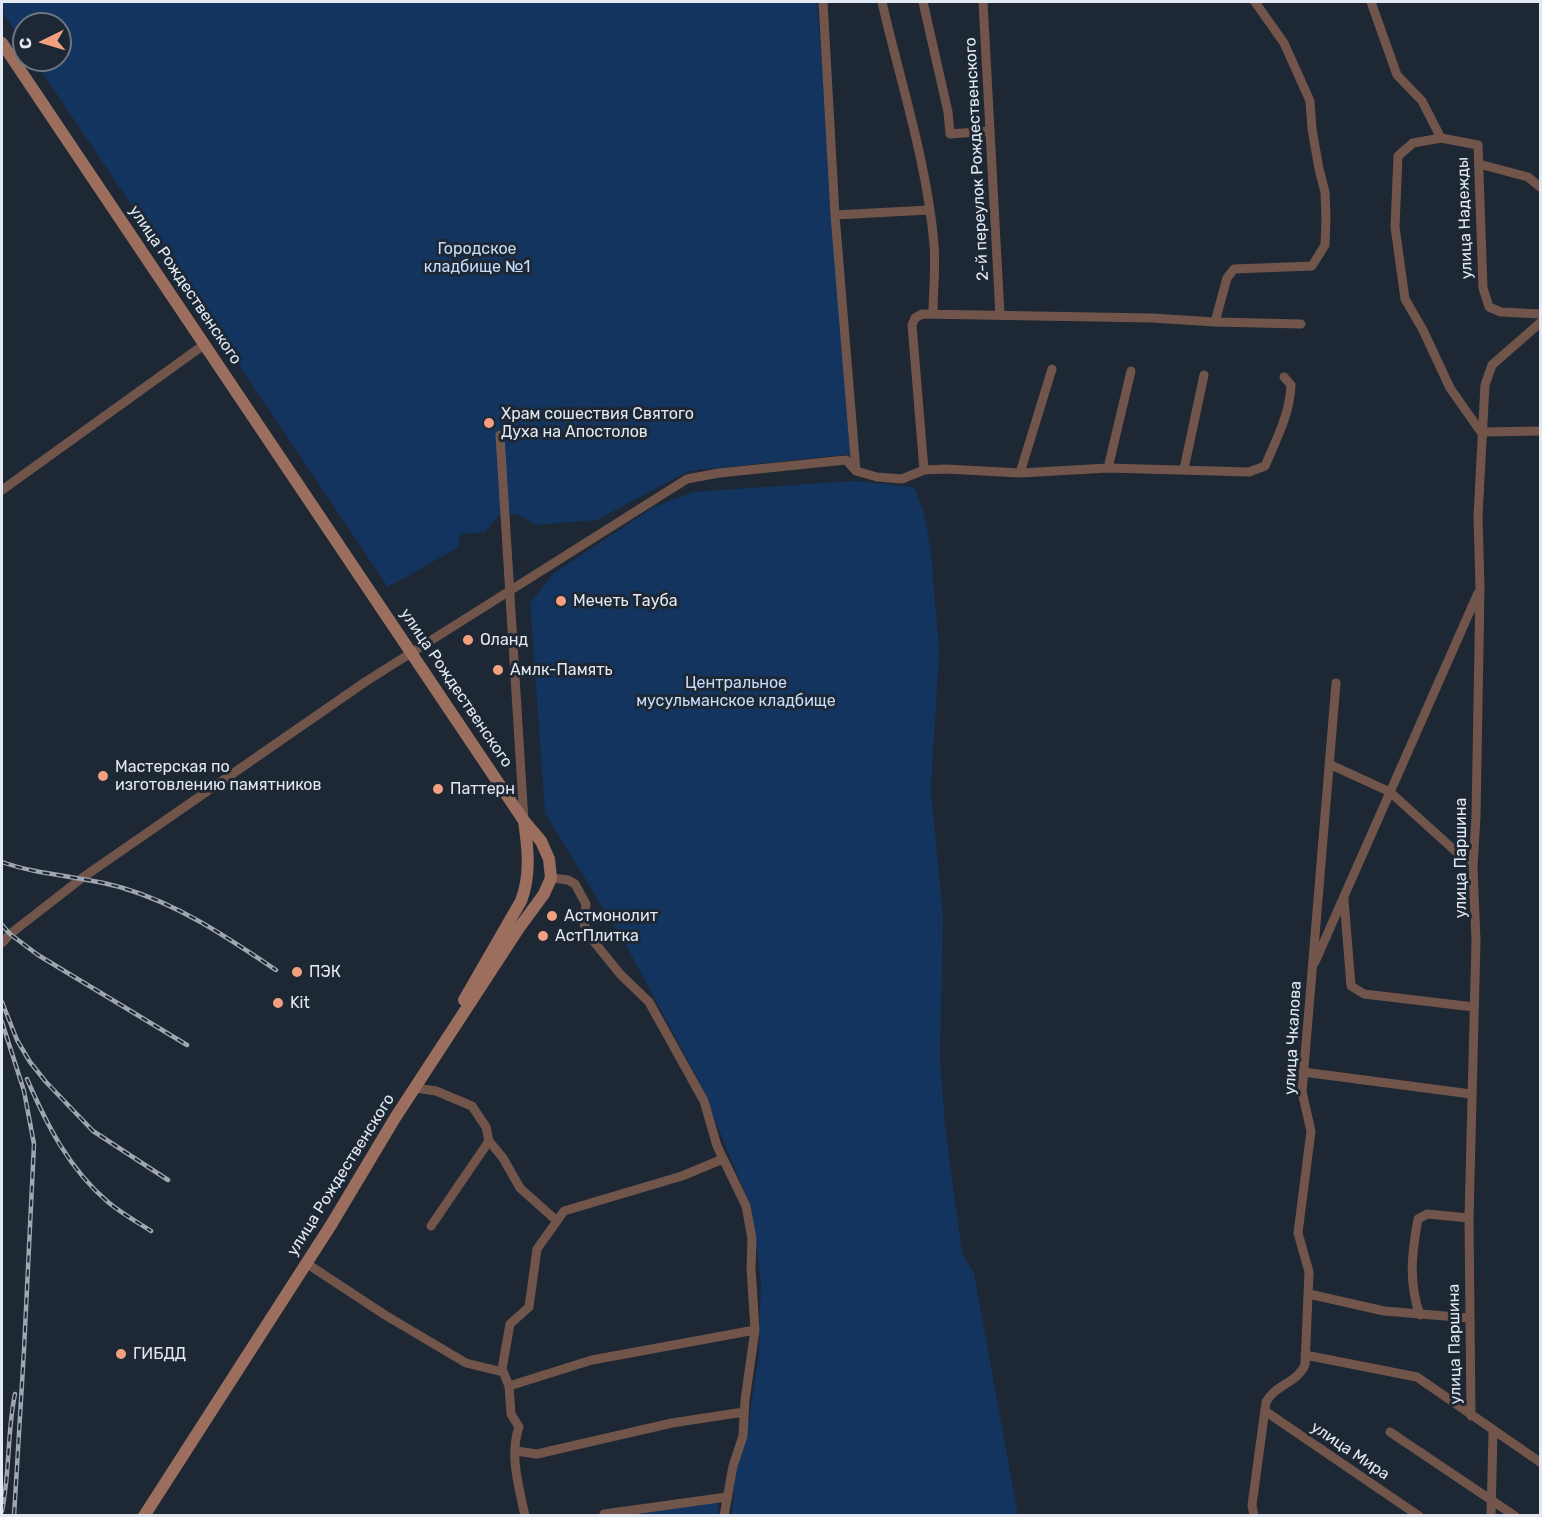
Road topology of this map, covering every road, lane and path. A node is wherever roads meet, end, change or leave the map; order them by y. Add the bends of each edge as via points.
1 (823, 2) edge
2 (882, 2) edge
3 (923, 2) edge
4 (983, 2) edge
5 (1255, 2) edge
6 (1371, 2) edge
7 (2, 43) edge
8 (990, 131) junction
9 (1441, 138) junction
10 (1479, 164) junction
11 (1540, 187) edge
12 (929, 210) junction
13 (835, 215) junction
14 (933, 314) junction
15 (1540, 314) edge
16 (1000, 315) junction
17 (1215, 322) junction
18 (1540, 323) edge
19 (1301, 324) dead end
20 (205, 344) junction
21 (1052, 369) dead end
22 (1131, 371) dead end
23 (1204, 375) dead end
24 (1284, 377) dead end
25 (1540, 431) edge
26 (1483, 434) junction
27 (500, 435) dead end
28 (1107, 468) junction
29 (1184, 469) junction
30 (924, 470) junction
31 (856, 471) junction
32 (1020, 473) junction
33 (2, 490) edge
34 (1480, 588) junction
35 (512, 590) junction
36 (413, 653) junction
37 (1336, 683) dead end
38 (1329, 764) junction
39 (1390, 792) junction
40 (524, 820) junction
41 (1473, 867) junction
42 (551, 878) junction
43 (527, 883) junction
44 (544, 894) junction
45 (1344, 898) junction
46 (2, 943) edge
47 (1312, 970) junction
48 (1474, 1007) junction
49 (1303, 1072) junction
50 (415, 1088) junction
51 (1471, 1094) junction
52 (395, 1118) junction
53 (489, 1141) junction
54 (723, 1159) junction
55 (1469, 1218) junction
56 (557, 1221) junction
57 (431, 1226) dead end
58 (306, 1263) junction
59 (1309, 1294) junction
60 (1420, 1315) junction
61 (1469, 1318) junction
62 (755, 1330) junction
63 (1305, 1355) junction
64 (503, 1372) junction
65 (509, 1386) junction
66 (1265, 1411) junction
67 (744, 1412) junction
68 (1471, 1416) junction
69 (1390, 1432) dead end
70 (1494, 1432) junction
71 (516, 1451) junction
72 (1540, 1462) edge
73 (727, 1497) junction
74 (1492, 1500) junction
75 (604, 1514) dead end
76 (623, 1514) edge
77 (144, 1515) edge
78 (525, 1515) edge
79 (724, 1515) edge
80 (1254, 1515) edge
81 (1419, 1515) edge
82 (1491, 1515) edge
83 (1515, 1515) edge

1 - 13 street
2 - 12 street
3 - 8 street via 950,134
4 - 8 street, 2-й переулок Рождественского
5 - 17 street via 1284,43 1310,101 1325,192 1324,245 1312,266 1234,269 1227,278
6 - 9 street via 1397,75 1422,101
7 - 20 main road, улица Рождественского
8 - 16 street, 2-й переулок Рождественского
9 - 10 street, улица Надежды via 1478,145
9 - 26 street via 1413,142 1398,156 1395,227 1405,299 1450,388
10 - 11 street via 1528,177
10 - 15 street, улица Надежды via 1483,288 1489,308
12 - 13 street
12 - 14 street via 934,247
13 - 31 street
14 - 16 street
14 - 30 street via 915,318 912,325
16 - 17 street
17 - 19 street
18 - 26 street, улица Паршина via 1492,365 1485,385
20 - 33 street
20 - 36 main road, улица Рождественского
21 - 32 street
22 - 28 street
23 - 29 street
24 - 29 street via 1291,385 1291,398 1265,466 1249,471
25 - 26 street
26 - 34 street, улица Паршина via 1478,516
27 - 35 street
28 - 29 street
28 - 32 street
30 - 31 street via 902,479
30 - 32 street
31 - 35 street via 846,460 687,479
34 - 39 street
34 - 41 street, улица Паршина
35 - 36 street
35 - 40 street
36 - 40 main road, улица Рождественского
36 - 46 street via 365,682 82,878
37 - 38 street, улица Чкалова
38 - 39 street
38 - 47 street, улица Чкалова
39 - 41 street
39 - 45 street
40 - 42 main road, улица Рождественского via 541,841
40 - 43 main road
41 - 48 street, улица Паршина
42 - 43 main road via 541,874
42 - 44 main road, улица Рождественского
42 - 54 street via 575,884 586,904 584,924 591,938 649,1002 704,1101
43 - 44 main road via 529,894
43 - 52 main road via 519,906
44 - 50 main road, улица Рождественского
45 - 47 street
45 - 48 street via 1351,986 1364,994
47 - 49 street, улица Чкалова
48 - 51 street, улица Паршина
49 - 51 street
49 - 59 street, улица Чкалова via 1302,1092 1311,1131 1298,1233 1309,1272
50 - 52 main road, улица Рождественского
50 - 53 street via 436,1091 472,1106 486,1127
51 - 55 street, улица Паршина
52 - 58 main road, улица Рождественского
53 - 56 street via 520,1188
53 - 57 street
54 - 56 street via 682,1176 564,1211
54 - 62 street via 746,1206
55 - 60 street via 1427,1214 1418,1219 1411,1270 1413,1298
55 - 61 street, улица Паршина
56 - 64 street via 537,1248 529,1307 510,1324
58 - 64 street via 466,1363
58 - 77 main road, улица Рождественского
59 - 60 street
59 - 63 street, улица Чкалова
60 - 61 street
61 - 68 street, улица Паршина
62 - 65 street via 592,1360
62 - 67 street
63 - 66 street, улица Чкалова via 1301,1373 1271,1391
63 - 68 street via 1417,1377
64 - 65 street
65 - 71 street via 511,1414 519,1427 514,1442
66 - 80 street, улица Чкалова via 1252,1504
66 - 81 street, улица Мира
67 - 71 street via 537,1454
67 - 73 street via 743,1436
68 - 70 street
69 - 74 street
70 - 72 street
70 - 74 street
71 - 78 street via 516,1473
73 - 76 street
73 - 79 street
74 - 82 street
74 - 83 street
75 - 76 street

